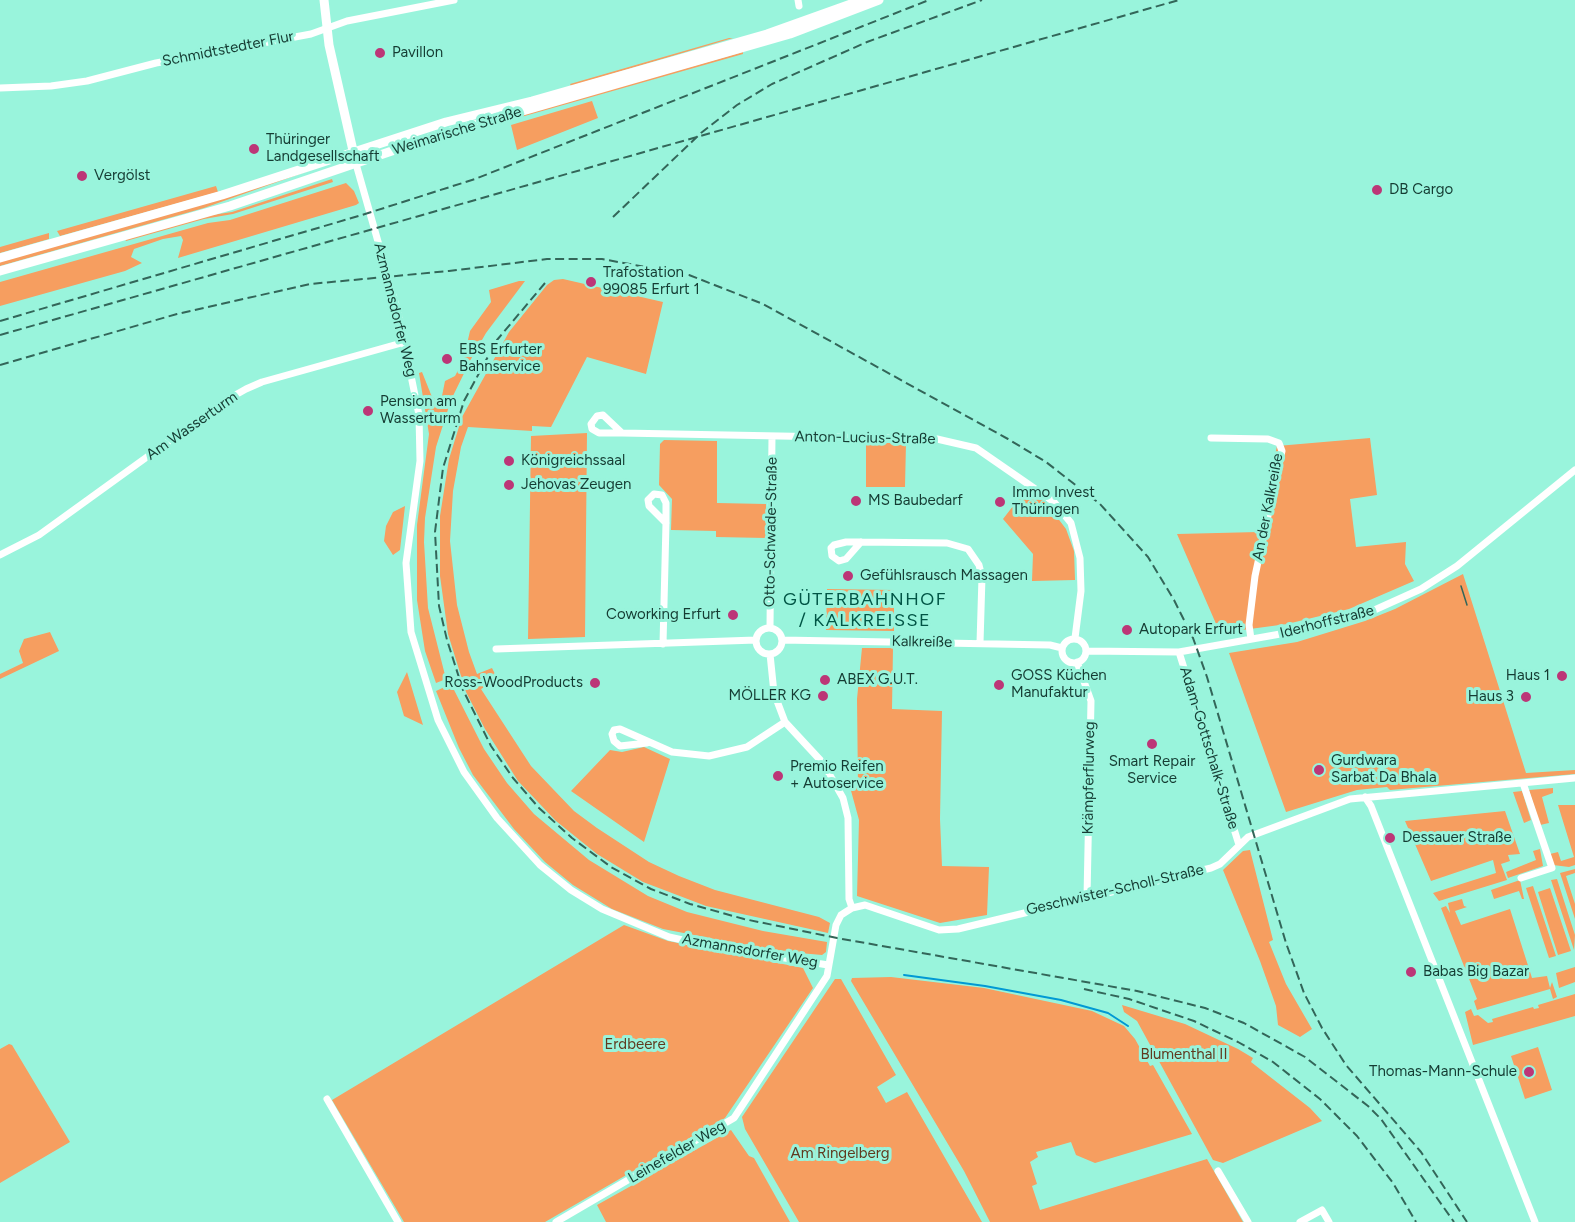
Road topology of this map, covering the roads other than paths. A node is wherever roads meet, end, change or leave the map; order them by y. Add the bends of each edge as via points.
1 (324, 0) edge
2 (454, 0) edge
3 (862, 0) edge
4 (879, 0) edge
5 (327, 28) junction
6 (0, 88) edge
7 (354, 151) junction
8 (356, 164) junction
9 (0, 258) edge
10 (0, 271) edge
11 (405, 342) junction
12 (622, 433) dead end
13 (772, 436) junction
14 (1211, 438) dead end
15 (1575, 470) edge
16 (666, 523) dead end
17 (861, 542) dead end
18 (0, 555) edge
19 (770, 627) junction
20 (1075, 638) junction
21 (1251, 639) junction
22 (756, 640) junction
23 (782, 640) junction
24 (980, 643) junction
25 (663, 644) junction
26 (1062, 648) junction
27 (496, 649) dead end
28 (1086, 651) junction
29 (1179, 652) junction
30 (770, 654) junction
31 (1077, 662) junction
32 (784, 722) junction
33 (647, 743) dead end
34 (1575, 778) edge
35 (1523, 783) junction
36 (1365, 797) junction
37 (1239, 845) junction
38 (1521, 878) dead end
39 (1087, 897) junction
40 (852, 908) junction
41 (828, 964) junction
42 (327, 1099) dead end
43 (1218, 1171) dead end
44 (398, 1222) edge
45 (556, 1222) edge
46 (1248, 1222) edge
47 (1300, 1222) edge
48 (1329, 1222) edge
49 (1535, 1222) edge

1 - 5 main road
2 - 5 street, Schmidtstedter Flur
3 - 7 main road, Weimarische Straße via 767,34
4 - 8 main road, Weimarische Straße via 790,34 436,136
5 - 6 street, Schmidtstedter Flur via 87,81
5 - 7 main road
7 - 8 main road
7 - 9 main road, Weimarische Straße via 222,195
8 - 10 main road, Weimarische Straße via 230,206
8 - 11 street, Azmannsdorfer Weg
11 - 18 street, Am Wasserturm via 246,389 39,535
11 - 41 street, Azmannsdorfer Weg via 420,428 420,462 406,563 411,632 438,720 476,790 540,865 602,909 669,937
12 - 13 street, Anton-Lucius-Straße
13 - 19 street, Otto-Schwade-Straße
13 - 20 street, Anton-Lucius-Straße via 937,439 976,448 999,462 1054,502 1071,523 1080,558 1081,591
14 - 21 street, An der Kalkreiße via 1268,439 1279,443 1282,451 1255,576
15 - 21 street, Iderhoffstraße via 1457,566 1421,589 1370,612
16 - 25 street
17 - 24 street via 947,543 968,549 982,577
19 - 22 street via 759,632
19 - 23 street via 780,633
20 - 26 street
20 - 28 street via 1082,641
21 - 29 street, Iderhoffstraße
22 - 25 street
22 - 30 street via 758,649
23 - 24 street, Kalkreiße
23 - 30 street via 778,651
24 - 26 street, Kalkreiße
25 - 27 street
26 - 31 street via 1066,660
28 - 29 street
28 - 31 street
29 - 37 street, Adam-Gottschalk-Straße
30 - 32 street via 774,693
31 - 39 street, Krämpferflurweg via 1091,701
32 - 33 street via 768,736 721,755 688,755
32 - 40 street via 823,763 843,798 848,818
34 - 35 street, Geschwister-Scholl-Straße
35 - 36 street, Geschwister-Scholl-Straße
35 - 38 street via 1552,868
36 - 37 street, Geschwister-Scholl-Straße via 1312,812 1248,837
36 - 49 street
37 - 39 street, Geschwister-Scholl-Straße via 1211,868
39 - 40 street, Geschwister-Scholl-Straße via 947,930 865,905
40 - 41 street via 841,915 836,925
41 - 45 street, Leinefelder Weg via 827,976 817,993 734,1118
42 - 44 street
43 - 46 street
47 - 48 street via 1322,1210

